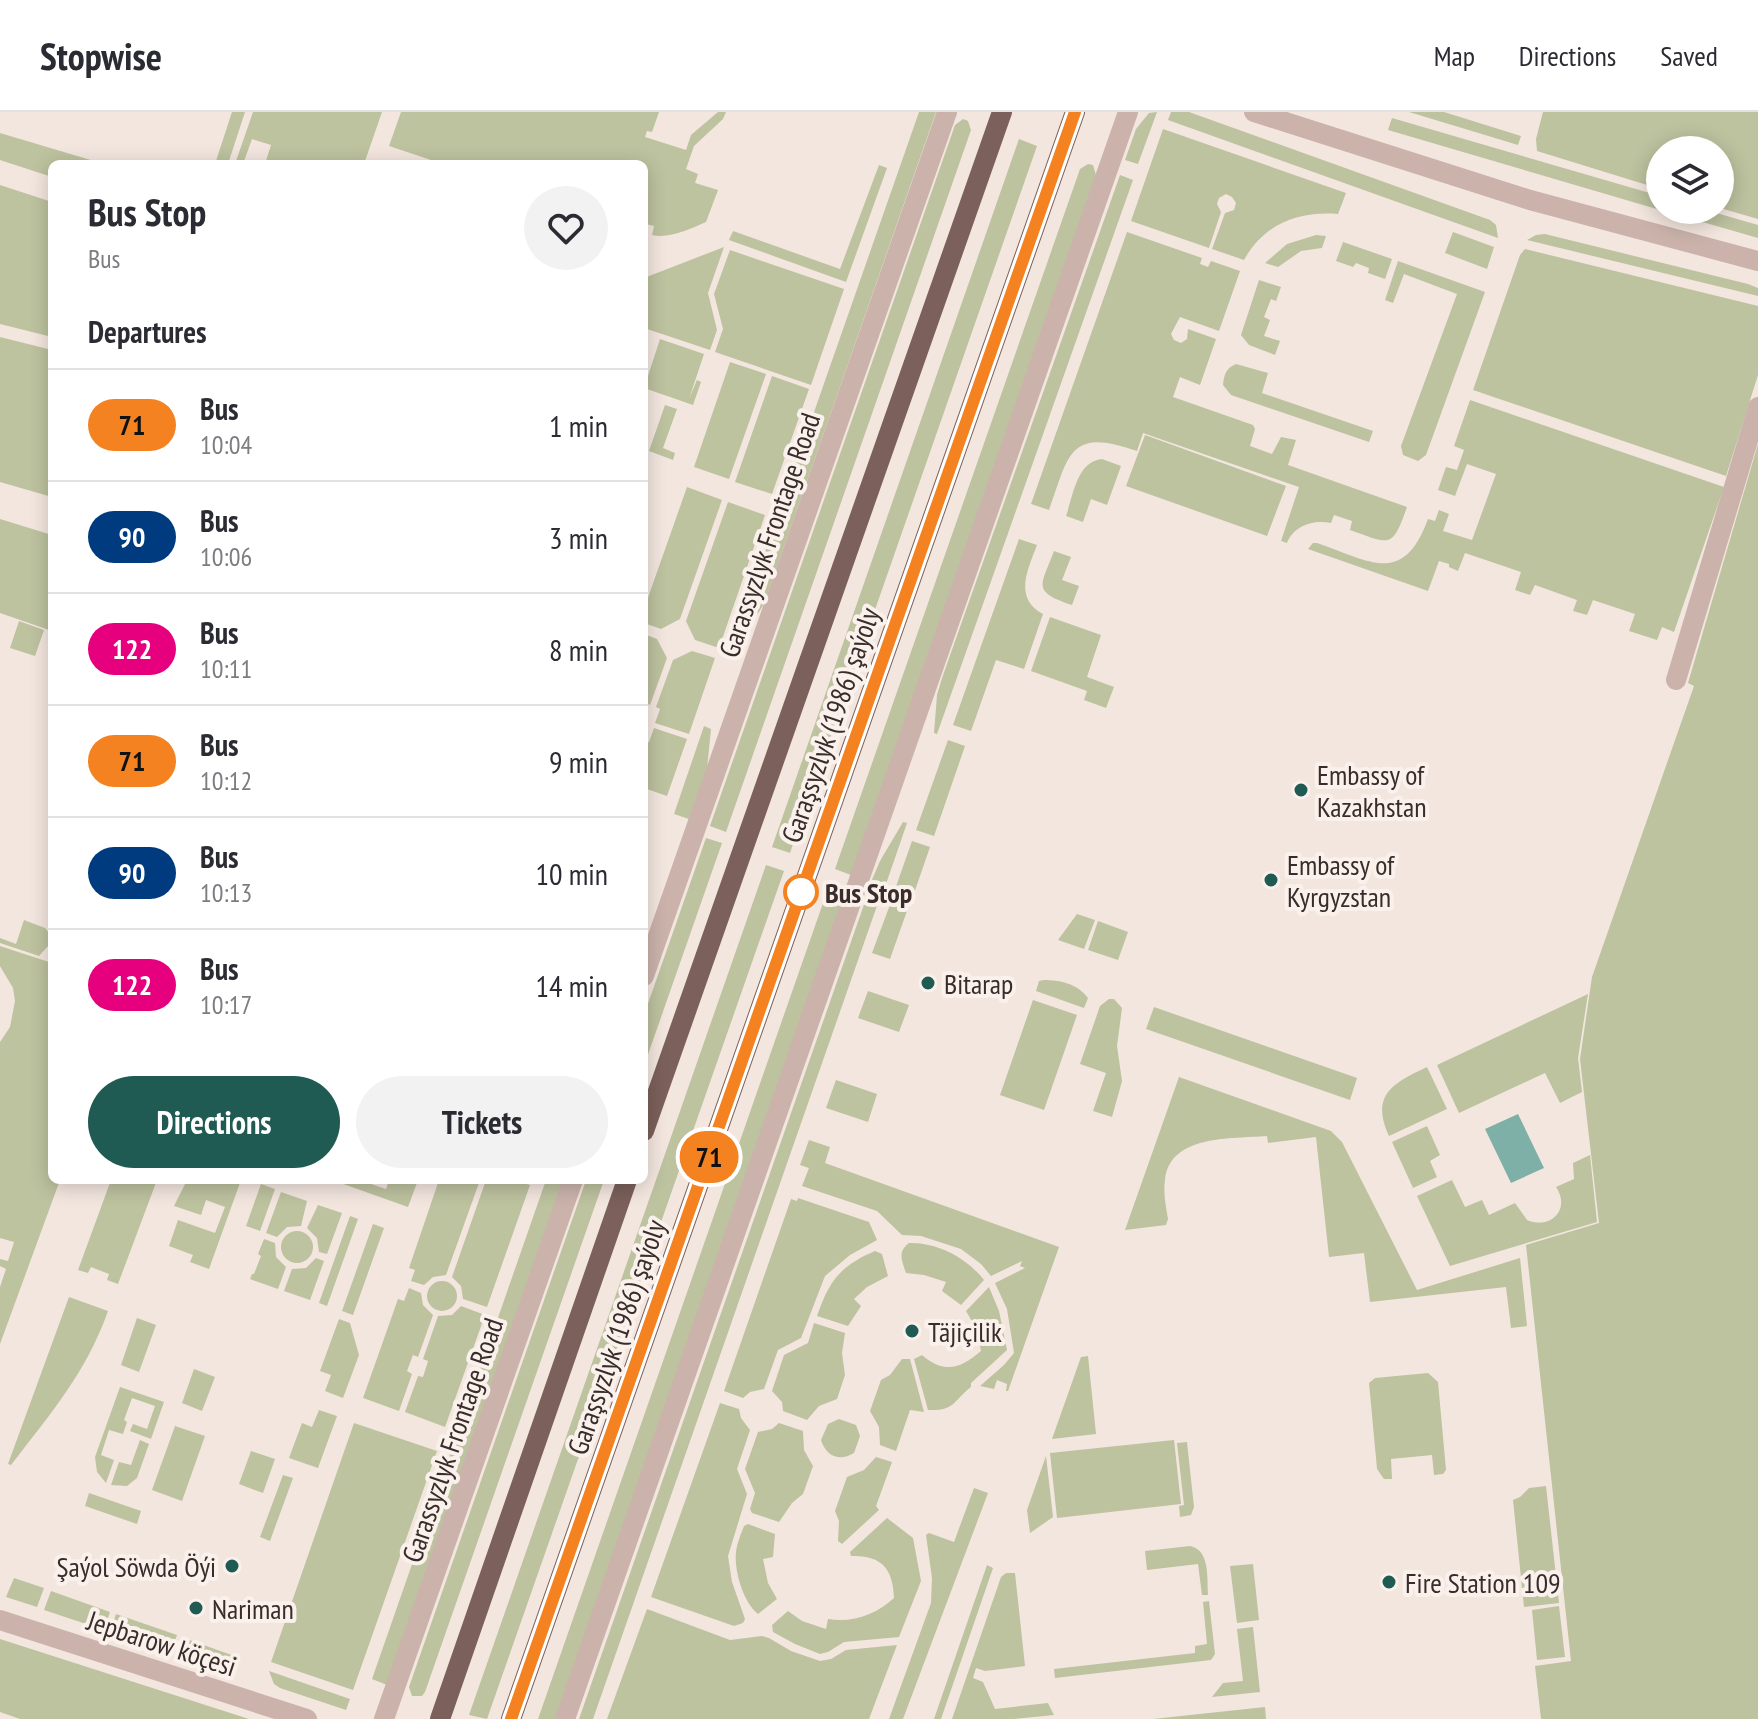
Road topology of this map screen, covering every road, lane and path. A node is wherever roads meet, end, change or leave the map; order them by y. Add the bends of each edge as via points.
1 (947, 112) edge
2 (1002, 112) edge
3 (1075, 112) edge
4 (1128, 112) edge
5 (1254, 112) edge
6 (1758, 261) edge
7 (1758, 407) edge
8 (1676, 680) dead end
9 (648, 965) edge
10 (648, 1120) edge
11 (572, 1184) edge
12 (626, 1184) edge
13 (0, 1620) edge
14 (307, 1719) edge
15 (384, 1719) edge
16 (440, 1719) edge
17 (511, 1719) edge
18 (565, 1719) edge

1 - 9 street, Garassyzlyk Frontage Road
2 - 10 main road, Garaşsyzlyk (1986) şaýoly
3 - 17 main road, Garaşsyzlyk (1986) şaýoly
4 - 18 street
5 - 6 street via 1530,200
7 - 8 street
11 - 15 street, Garassyzlyk Frontage Road
12 - 16 main road, Garaşsyzlyk (1986) şaýoly
13 - 14 street, Jepbarow köçesi

